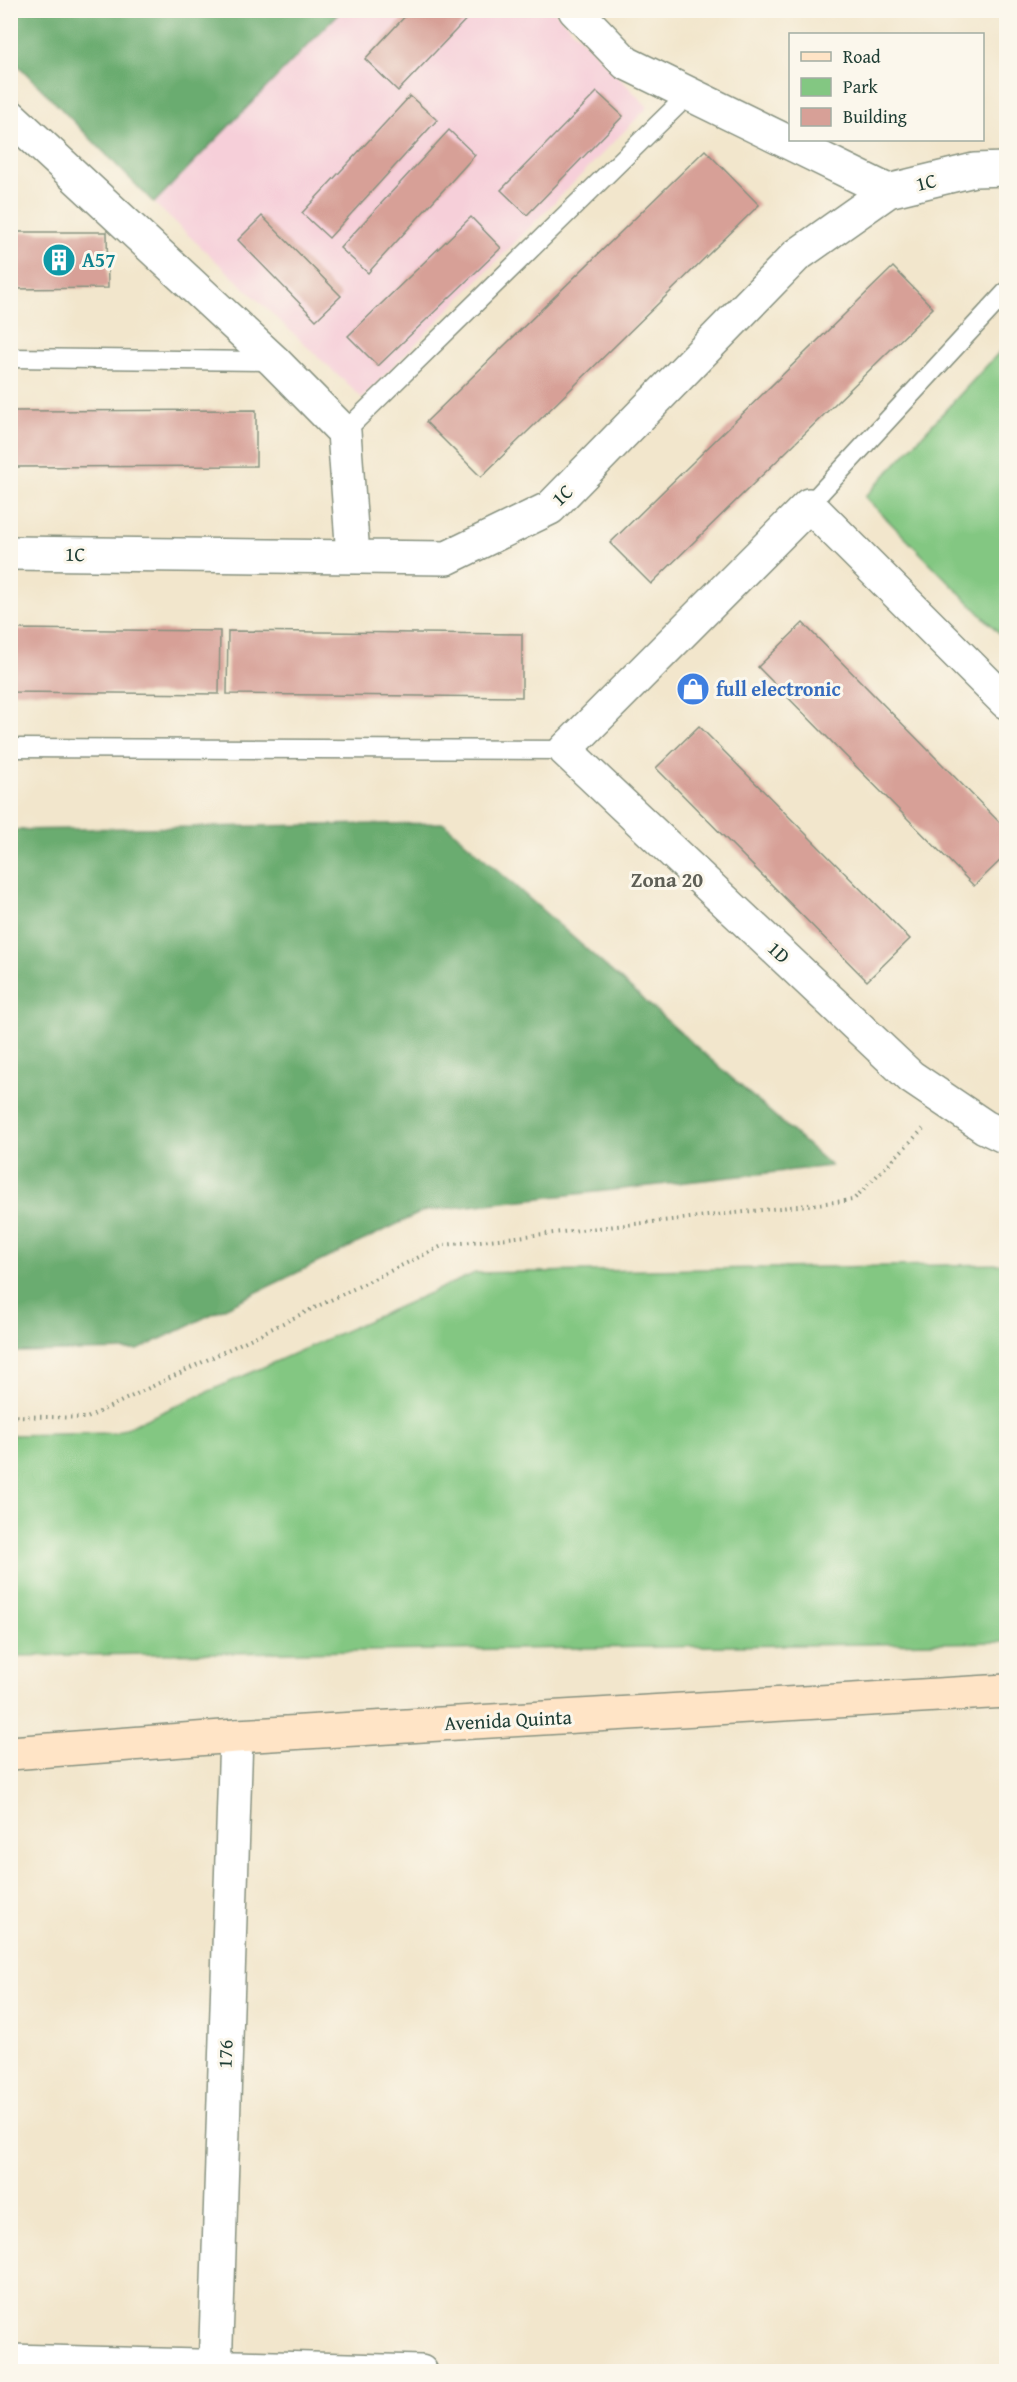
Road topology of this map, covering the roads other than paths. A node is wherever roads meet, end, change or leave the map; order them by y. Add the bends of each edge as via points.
1 (575, 10) edge
2 (689, 94) junction
3 (10, 116) edge
4 (1006, 169) edge
5 (888, 191) junction
6 (1006, 292) edge
7 (10, 358) edge
8 (274, 362) junction
9 (344, 432) junction
10 (809, 505) junction
11 (10, 553) edge
12 (353, 556) junction
13 (1006, 702) edge
14 (10, 748) edge
15 (565, 750) junction
16 (1006, 1137) edge
17 (1006, 1691) edge
18 (236, 1736) junction
19 (10, 1753) edge
20 (10, 2361) edge
21 (215, 2369) edge
22 (421, 2372) edge

1 - 2 street via 626,63
2 - 5 street
2 - 9 lane
3 - 8 street
4 - 5 street, 1C via 974,170
5 - 12 street, 1C via 796,256 550,507 447,558
6 - 10 lane
7 - 8 lane
8 - 9 street
9 - 12 street
10 - 13 street
10 - 15 street
11 - 12 street, 1C
14 - 15 lane
15 - 16 street, 1D via 911,1077
17 - 18 main road, Avenida Quinta
18 - 19 main road, Avenida Quinta
18 - 21 street, 176
20 - 21 street
21 - 22 street

